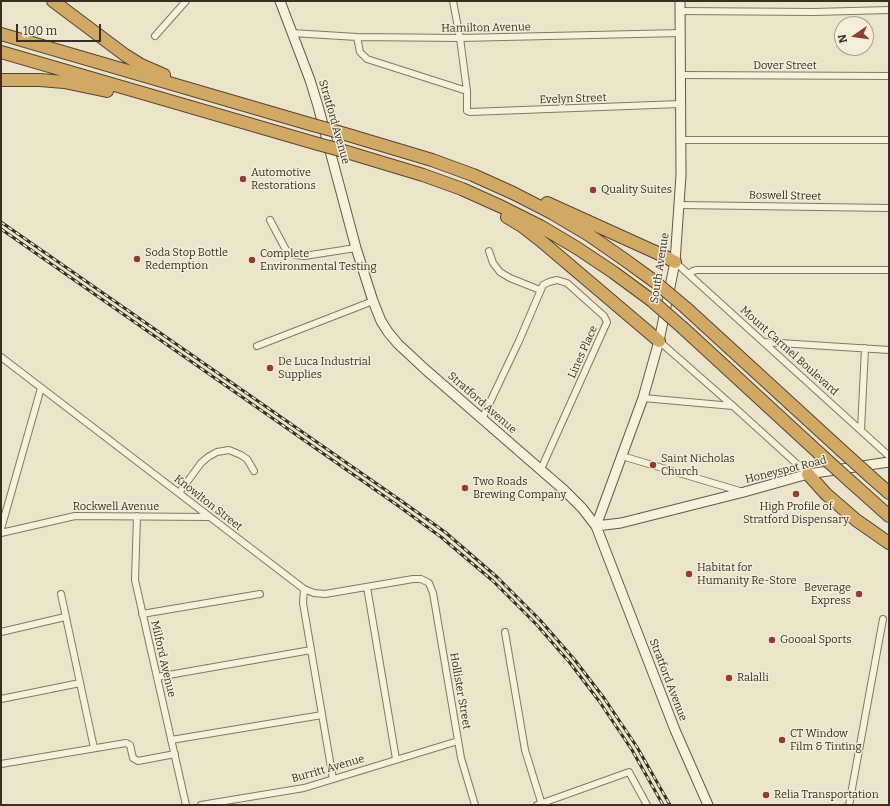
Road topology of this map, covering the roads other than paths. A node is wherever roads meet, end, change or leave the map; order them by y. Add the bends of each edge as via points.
1 (53, 1) edge
2 (186, 1) edge
3 (280, 1) edge
4 (453, 1) edge
5 (680, 1) edge
6 (889, 10) edge
7 (680, 11) junction
8 (292, 33) junction
9 (681, 33) junction
10 (1, 34) edge
11 (155, 36) dead end
12 (357, 37) junction
13 (460, 38) junction
14 (1, 52) edge
15 (681, 75) junction
16 (889, 76) edge
17 (1, 80) edge
18 (467, 92) junction
19 (232, 101) junction
20 (680, 104) junction
21 (221, 116) junction
22 (681, 140) junction
23 (889, 140) edge
24 (453, 167) junction
25 (442, 182) junction
26 (680, 205) junction
27 (889, 208) edge
28 (270, 220) dead end
29 (356, 248) junction
30 (489, 251) dead end
31 (675, 262) junction
32 (889, 270) edge
33 (689, 274) junction
34 (540, 290) junction
35 (373, 301) junction
36 (659, 341) junction
37 (764, 342) junction
38 (257, 346) dead end
39 (865, 348) junction
40 (889, 350) edge
41 (1, 357) edge
42 (41, 388) junction
43 (643, 398) junction
44 (733, 406) junction
45 (482, 419) junction
46 (861, 430) junction
47 (622, 456) junction
48 (889, 456) edge
49 (889, 462) edge
50 (540, 469) junction
51 (254, 471) dead end
52 (808, 474) junction
53 (744, 492) junction
54 (179, 493) junction
55 (889, 493) edge
56 (137, 516) junction
57 (889, 516) edge
58 (210, 517) junction
59 (596, 526) junction
60 (1, 529) edge
61 (1, 533) edge
62 (889, 543) edge
63 (426, 581) joint
64 (367, 587) junction
65 (304, 589) junction
66 (61, 594) dead end
67 (260, 594) dead end
68 (142, 614) junction
69 (65, 617) junction
70 (882, 619) dead end
71 (1, 632) edge
72 (505, 632) dead end
73 (311, 650) junction
74 (157, 677) junction
75 (80, 683) junction
76 (1, 699) edge
77 (322, 715) junction
78 (171, 740) junction
79 (458, 741) junction
80 (94, 748) junction
81 (175, 754) junction
82 (396, 759) junction
83 (1, 764) edge
84 (333, 779) junction
85 (540, 804) edge
86 (186, 805) edge
87 (201, 805) edge
88 (475, 805) edge
89 (647, 805) edge
90 (708, 805) edge
91 (849, 805) edge

1 - 19 highway via 100,38 141,65
2 - 11 street
3 - 8 main road, Stratford Avenue
4 - 13 street
5 - 7 main road, South Avenue
6 - 7 street
7 - 9 main road, South Avenue
8 - 12 street, Hamilton Avenue
8 - 29 main road, Stratford Avenue via 318,106
9 - 13 street, Hamilton Avenue
9 - 15 main road, South Avenue
10 - 19 highway
12 - 13 street, Hamilton Avenue
12 - 18 street via 360,52 367,59
13 - 18 street
14 - 21 highway
15 - 16 street, Dover Street
15 - 20 main road, South Avenue
17 - 21 highway via 64,82
18 - 20 street, Evelyn Street via 467,110 470,112
19 - 24 highway, bridge
20 - 22 main road, South Avenue
21 - 25 highway, bridge
22 - 23 street
22 - 26 main road, South Avenue
24 - 31 highway via 502,183
24 - 55 highway, bridge via 552,213 607,247 654,282 686,308
25 - 36 highway via 522,226
25 - 57 highway, bridge via 502,206 540,226 595,260 650,300
26 - 27 street, Boswell Street
26 - 31 main road, South Avenue
28 - 29 street via 286,250 295,255 304,256
29 - 35 main road, Stratford Avenue
30 - 34 street via 493,263 500,272
31 - 33 street, Mount Carmel Boulevard
31 - 36 main road, South Avenue
32 - 33 street via 697,270
33 - 37 street, Mount Carmel Boulevard
34 - 45 street
34 - 50 street, Lines Place via 548,282 557,280 566,283 604,316 607,322
35 - 38 street
35 - 45 main road, Stratford Avenue via 388,332 398,344
36 - 43 main road, South Avenue
36 - 44 street
37 - 39 street
37 - 46 street, Mount Carmel Boulevard
39 - 40 street
39 - 46 street
41 - 42 street, Knowlton Street
42 - 54 street, Knowlton Street
42 - 60 street
43 - 44 street
43 - 47 main road, South Avenue
44 - 52 street
45 - 50 main road, Stratford Avenue
46 - 48 street, Mount Carmel Boulevard
47 - 53 street
47 - 59 main road, South Avenue
49 - 52 main road, Honeyspot Road
50 - 59 main road, Stratford Avenue via 576,502
51 - 54 street via 247,459 238,453 229,450 217,452 201,463
52 - 53 main road, Honeyspot Road
52 - 62 highway via 856,520
53 - 59 main road, Honeyspot Road via 621,523
54 - 58 street, Knowlton Street
56 - 58 street, Rockwell Avenue
56 - 61 street, Rockwell Avenue via 75,516
56 - 68 street, Milford Avenue via 135,580
58 - 65 street, Knowlton Street
59 - 90 main road, Stratford Avenue via 675,730
63 - 64 street, Knowlton Street via 413,578
63 - 79 street, Hollister Street via 433,593
64 - 65 street, Knowlton Street via 325,594
64 - 82 street
65 - 73 street via 303,602
66 - 69 street
67 - 68 street
68 - 74 street, Milford Avenue
69 - 71 street
69 - 75 street
70 - 91 street
72 - 85 street via 525,750
73 - 74 street
73 - 77 street
74 - 78 street, Milford Avenue
75 - 76 street
75 - 80 street
77 - 78 street
77 - 84 street
78 - 81 street, Milford Avenue
79 - 82 street, Burritt Avenue
79 - 88 street, Hollister Street
80 - 81 street via 128,743 134,758 138,761
80 - 83 street
81 - 86 street, Milford Avenue
82 - 84 street, Burritt Avenue
84 - 87 street, Burritt Avenue via 304,788
85 - 89 street via 629,772

